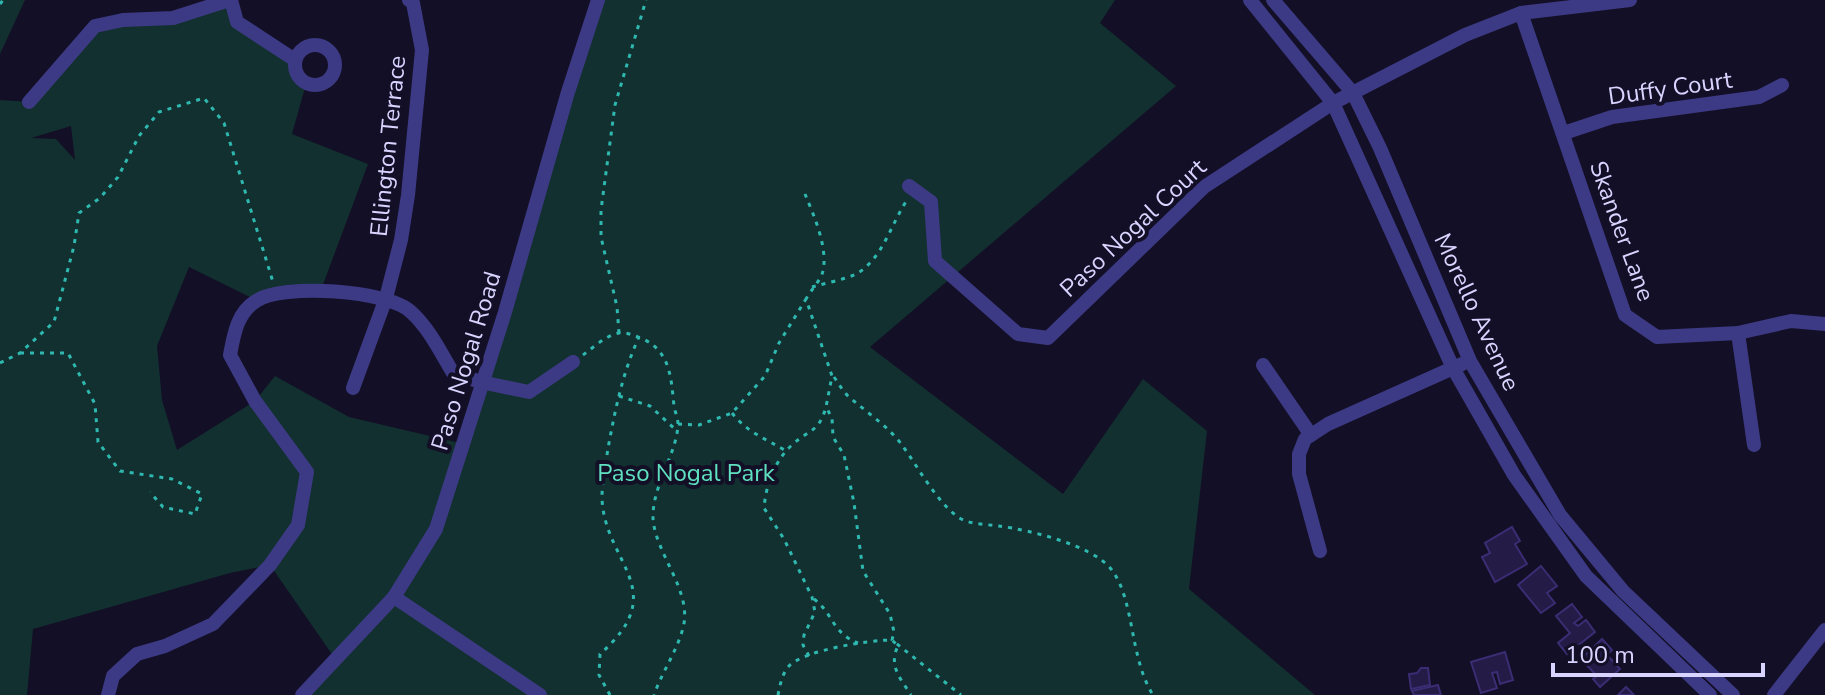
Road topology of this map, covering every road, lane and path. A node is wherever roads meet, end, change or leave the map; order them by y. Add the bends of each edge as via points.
1 (230, 0) edge
2 (409, 0) edge
3 (598, 0) edge
4 (646, 0) edge
5 (1250, 0) edge
6 (1273, 0) edge
7 (1630, 0) edge
8 (1521, 13) junction
9 (295, 60) dead end
10 (1782, 85) dead end
11 (1353, 93) junction
12 (29, 102) dead end
13 (1333, 103) junction
14 (1564, 133) junction
15 (912, 188) joint
16 (805, 194) dead end
17 (812, 287) junction
18 (277, 294) junction
19 (386, 298) junction
20 (806, 299) junction
21 (1825, 324) edge
22 (619, 333) junction
23 (1738, 333) junction
24 (639, 337) junction
25 (20, 353) junction
26 (1470, 361) junction
27 (573, 362) joint
28 (0, 363) edge
29 (1263, 365) dead end
30 (1453, 368) junction
31 (832, 376) junction
32 (481, 382) junction
33 (353, 388) dead end
34 (617, 395) junction
35 (826, 407) junction
36 (732, 413) junction
37 (678, 424) junction
38 (676, 430) junction
39 (1311, 435) junction
40 (1754, 445) dead end
41 (786, 451) junction
42 (150, 492) dead end
43 (1320, 551) dead end
44 (394, 597) junction
45 (812, 597) junction
46 (1825, 630) edge
47 (892, 640) junction
48 (858, 643) junction
49 (809, 656) junction
50 (108, 695) edge
51 (302, 695) edge
52 (540, 695) edge
53 (610, 695) edge
54 (654, 695) edge
55 (778, 695) edge
56 (911, 695) edge
57 (961, 695) edge
58 (1153, 695) edge
59 (1710, 695) edge
60 (1733, 695) edge
61 (1774, 695) edge

1 - 9 street via 237,22
1 - 12 street via 173,18 95,26
2 - 19 street, Ellington Terrace via 422,50 408,195
3 - 32 street, Paso Nogal Road
4 - 22 path via 615,105 601,210
5 - 13 street, Morello Avenue
6 - 11 street, Morello Avenue
7 - 8 street
8 - 11 street via 1465,35
8 - 14 street, Skander Lane
10 - 14 street, Duffy Court via 1759,97 1612,117
11 - 13 street
11 - 26 street, Morello Avenue
13 - 15 street, Paso Nogal Court via 1204,187 1048,338 1018,334 935,261 931,202
13 - 30 street, Morello Avenue
14 - 23 street, Skander Lane via 1625,315 1657,337
15 - 17 path via 865,268
16 - 17 path via 823,258 823,273
17 - 20 path
18 - 19 street via 321,290
18 - 25 path via 224,123 204,98 159,112 139,136 118,177 79,213 54,322
18 - 50 street via 256,300 237,322 230,355 255,401 307,472 298,525 270,565 213,624 137,654 113,676
19 - 32 street via 410,310 453,373
19 - 33 street, Ellington Terrace
20 - 31 path
20 - 36 path via 765,376
21 - 23 street, Skander Lane via 1791,321
22 - 24 path
22 - 27 path
23 - 40 street
24 - 34 path
24 - 37 path via 667,361
25 - 28 path
25 - 42 path via 68,353 95,404 98,442 120,471 172,479 202,494 195,514 163,507
26 - 30 street
26 - 60 street, Morello Avenue via 1560,515 1623,591
27 - 32 street via 529,392
29 - 39 street
30 - 39 street
30 - 59 street, Morello Avenue via 1514,475 1586,576
31 - 35 path
31 - 58 path via 904,447 957,516 1071,543 1104,561 1117,578 1138,665
32 - 44 street, Paso Nogal Road via 436,529
34 - 38 path via 650,406
34 - 53 path via 602,500 633,595 621,633 600,654 599,675
35 - 41 path via 822,422
35 - 47 path via 844,455 863,571 890,614
36 - 37 path via 699,425
36 - 41 path via 760,439
37 - 38 path
38 - 54 path via 653,518 682,596 684,619
39 - 43 street via 1299,454 1299,474
41 - 45 path via 769,479 764,508
44 - 51 street, Paso Nogal Road
44 - 52 street
45 - 48 path via 837,631
45 - 49 path via 815,612 803,645
46 - 61 street
47 - 48 path
47 - 56 path via 898,646 894,665
47 - 57 path
48 - 49 path
49 - 55 path via 791,664

